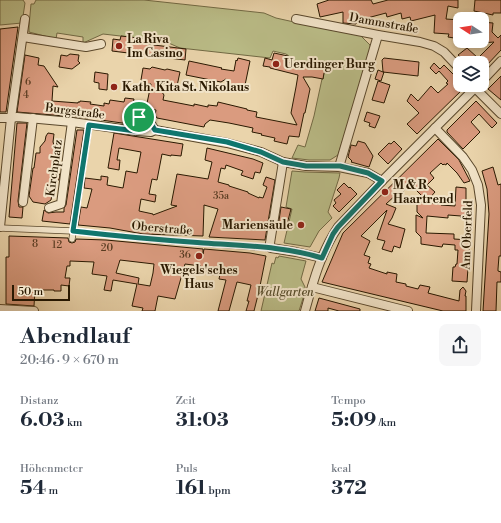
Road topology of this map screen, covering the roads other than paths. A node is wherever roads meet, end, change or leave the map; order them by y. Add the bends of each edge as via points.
1 (25, 19) dead end
2 (296, 19) dead end
3 (378, 35) junction
4 (23, 37) junction
5 (101, 44) dead end
6 (453, 61) edge
7 (501, 61) edge
8 (489, 74) edge
9 (471, 92) edge
10 (479, 92) edge
11 (501, 114) edge
12 (0, 118) edge
13 (11, 118) junction
14 (33, 118) junction
15 (72, 122) junction
16 (89, 125) junction
17 (435, 128) junction
18 (155, 130) junction
19 (136, 131) junction
20 (283, 162) junction
21 (340, 166) junction
22 (382, 181) junction
23 (23, 202) dead end
24 (49, 208) dead end
25 (0, 228) edge
26 (73, 231) junction
27 (72, 239) dead end
28 (271, 248) junction
29 (322, 258) junction
30 (312, 287) junction
31 (0, 309) edge
32 (34, 311) edge
33 (305, 311) edge
34 (408, 311) edge
35 (476, 311) edge

1 - 4 street
2 - 3 street, Dammstraße
3 - 6 street, Dammstraße via 434,46
3 - 21 street
4 - 5 street via 86,47
4 - 13 street
7 - 8 street
9 - 17 street
10 - 11 street
12 - 13 street, Burgstraße
13 - 14 street, Burgstraße
13 - 25 street
14 - 15 street, Burgstraße
14 - 23 street
15 - 16 street, Burgstraße
15 - 24 street, Kirchplatz via 61,204
16 - 19 street, Burgstraße
16 - 26 street
17 - 22 street
17 - 35 street, Am Oberfeld via 463,157 478,185 481,205
18 - 19 street, Burgstraße
18 - 19 street via 143,116 136,119
18 - 20 street, Burgstraße via 227,142 261,152
20 - 21 street, Burgstraße via 306,166
20 - 28 street
21 - 22 street, Burgstraße via 368,173
22 - 29 street via 338,227
25 - 26 street, Oberstraße
26 - 27 street
26 - 28 street, Oberstraße
28 - 29 street, Oberstraße
29 - 30 street
30 - 33 street
30 - 34 street
31 - 32 street

